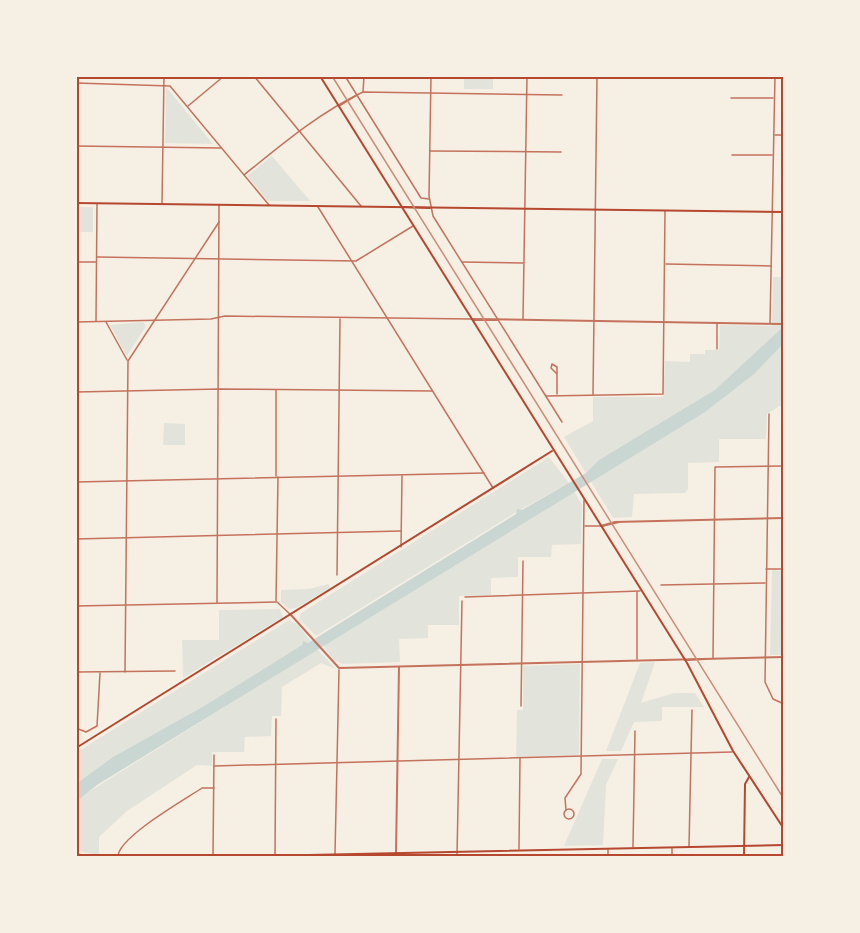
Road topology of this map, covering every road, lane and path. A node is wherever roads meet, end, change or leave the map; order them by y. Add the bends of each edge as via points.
1 (164, 76) edge
2 (224, 76) edge
3 (254, 76) edge
4 (320, 76) edge
5 (345, 76) edge
6 (364, 76) edge
7 (431, 76) edge
8 (527, 76) edge
9 (597, 76) edge
10 (775, 76) edge
11 (76, 83) edge
12 (164, 85) junction
13 (363, 93) junction
14 (431, 93) junction
15 (526, 94) junction
16 (357, 95) junction
17 (562, 95) dead end
18 (731, 98) dead end
19 (774, 98) junction
20 (339, 106) junction
21 (188, 107) junction
22 (299, 130) junction
23 (774, 135) junction
24 (783, 135) edge
25 (76, 146) edge
26 (163, 148) junction
27 (222, 148) junction
28 (430, 151) junction
29 (525, 152) junction
30 (561, 153) dead end
31 (732, 155) dead end
32 (773, 156) junction
33 (244, 175) junction
34 (429, 199) junction
35 (76, 203) edge
36 (97, 204) junction
37 (162, 204) junction
38 (219, 205) junction
39 (269, 206) junction
40 (318, 206) junction
41 (362, 206) junction
42 (403, 207) junction
43 (430, 207) junction
44 (525, 208) junction
45 (595, 209) junction
46 (665, 210) junction
47 (772, 212) junction
48 (783, 213) edge
49 (219, 222) junction
50 (414, 226) junction
51 (97, 257) junction
52 (195, 258) junction
53 (219, 258) junction
54 (352, 261) junction
55 (76, 262) edge
56 (97, 262) junction
57 (461, 262) junction
58 (524, 263) junction
59 (665, 264) junction
60 (771, 266) junction
61 (219, 317) junction
62 (340, 318) junction
63 (388, 319) junction
64 (471, 319) junction
65 (497, 320) junction
66 (523, 320) junction
67 (106, 321) junction
68 (152, 321) junction
69 (593, 321) junction
70 (76, 322) edge
71 (96, 322) junction
72 (664, 322) junction
73 (717, 323) junction
74 (770, 323) junction
75 (783, 324) edge
76 (717, 349) dead end
77 (128, 361) junction
78 (557, 374) dead end
79 (219, 389) junction
80 (276, 390) junction
81 (339, 390) junction
82 (127, 391) junction
83 (432, 391) junction
84 (76, 392) edge
85 (557, 395) junction
86 (593, 395) junction
87 (546, 397) junction
88 (769, 414) dead end
89 (562, 422) dead end
90 (553, 450) junction
91 (768, 466) junction
92 (783, 466) edge
93 (484, 473) junction
94 (402, 475) junction
95 (338, 476) junction
96 (277, 477) junction
97 (218, 479) junction
98 (126, 480) junction
99 (76, 482) edge
100 (493, 488) junction
101 (584, 500) junction
102 (767, 518) junction
103 (783, 518) edge
104 (715, 520) junction
105 (584, 526) junction
106 (601, 526) junction
107 (401, 531) junction
108 (338, 533) junction
109 (277, 534) junction
110 (217, 536) junction
111 (125, 538) junction
112 (76, 539) edge
113 (401, 547) junction
114 (523, 561) dead end
115 (766, 568) junction
116 (783, 569) edge
117 (337, 575) dead end
118 (766, 583) junction
119 (714, 584) junction
120 (662, 585) dead end
121 (639, 591) junction
122 (583, 594) junction
123 (522, 595) junction
124 (465, 597) dead end
125 (462, 601) dead end
126 (276, 602) junction
127 (217, 603) junction
128 (125, 605) junction
129 (76, 606) edge
130 (291, 615) junction
131 (765, 657) junction
132 (783, 657) edge
133 (713, 658) junction
134 (684, 659) junction
135 (637, 660) junction
136 (582, 661) junction
137 (522, 663) junction
138 (460, 665) junction
139 (399, 667) junction
140 (339, 668) junction
141 (175, 670) dead end
142 (76, 672) edge
143 (100, 672) junction
144 (125, 672) junction
145 (783, 704) edge
146 (521, 706) dead end
147 (692, 710) dead end
148 (276, 719) dead end
149 (76, 728) edge
150 (635, 731) dead end
151 (76, 748) edge
152 (733, 751) junction
153 (214, 754) dead end
154 (691, 754) junction
155 (635, 756) junction
156 (581, 757) junction
157 (520, 758) junction
158 (459, 760) junction
159 (398, 761) junction
160 (337, 763) junction
161 (275, 764) junction
162 (214, 766) junction
163 (749, 777) junction
164 (214, 788) junction
165 (566, 810) dead end
166 (783, 829) edge
167 (744, 845) junction
168 (783, 845) edge
169 (689, 846) junction
170 (672, 847) junction
171 (608, 848) junction
172 (633, 848) junction
173 (519, 850) junction
174 (457, 852) junction
175 (76, 854) edge
176 (335, 855) junction
177 (396, 855) edge
178 (86, 856) edge
179 (118, 856) edge
180 (213, 856) edge
181 (261, 856) edge
182 (275, 856) edge
183 (304, 856) edge
184 (350, 856) edge
185 (457, 856) edge
186 (608, 856) edge
187 (672, 856) edge
188 (744, 856) edge

1 - 12 street
2 - 21 street
3 - 22 street
4 - 20 main road
5 - 16 street
6 - 13 street
7 - 14 street
8 - 15 street
9 - 45 street
10 - 19 street
11 - 12 street
12 - 21 street via 170,86
12 - 26 street
13 - 14 street
13 - 16 street
14 - 15 street
14 - 28 street
15 - 17 street
15 - 29 street
16 - 20 street
16 - 34 street via 421,198
18 - 19 street
19 - 23 street
20 - 22 street
20 - 42 main road
21 - 27 street
22 - 33 street
22 - 41 street
23 - 24 street
23 - 32 street
25 - 26 street
26 - 27 street
26 - 37 street
27 - 33 street
28 - 29 street
28 - 34 street
29 - 30 street
29 - 44 street
31 - 32 street
32 - 47 street
33 - 39 street
34 - 43 street
35 - 36 main road
36 - 37 main road
36 - 51 street
37 - 38 main road
38 - 39 main road
38 - 49 street
39 - 40 main road
40 - 41 main road
40 - 54 street
41 - 42 main road
42 - 43 main road
42 - 50 main road
43 - 44 main road
43 - 57 street
44 - 45 main road
44 - 58 street
45 - 46 main road
45 - 69 street
46 - 47 main road
46 - 59 street
47 - 48 main road
47 - 60 street
49 - 52 street
49 - 53 street
50 - 54 street
50 - 64 main road
51 - 52 street
51 - 56 street
52 - 53 street
52 - 68 street
53 - 54 street
53 - 61 street
54 - 63 street
55 - 56 street
56 - 71 street
57 - 58 street
57 - 65 street
58 - 66 street
59 - 60 street
59 - 72 street
60 - 74 street
61 - 62 street
61 - 68 street
61 - 79 street
62 - 63 street
62 - 81 street
63 - 64 street
63 - 83 street
64 - 65 street
64 - 90 main road
65 - 66 street
65 - 87 street
66 - 69 street
67 - 68 street
67 - 71 street
67 - 77 street
68 - 77 street
69 - 72 street
69 - 86 street
70 - 71 street
72 - 73 street
72 - 86 street via 662,395
73 - 74 street
73 - 76 street
74 - 75 street
77 - 82 street
78 - 85 street
79 - 80 street
79 - 82 street
79 - 97 street
80 - 81 street
80 - 96 street
81 - 83 street
81 - 95 street
82 - 84 street
82 - 98 street
83 - 93 street
85 - 86 street
85 - 87 street
87 - 89 street
88 - 91 street
90 - 100 main road
90 - 101 main road
91 - 92 street
91 - 102 street
91 - 104 street via 715,467
93 - 94 street
93 - 100 street
94 - 95 street
94 - 107 street
95 - 96 street
95 - 108 street
96 - 97 street
96 - 109 street
97 - 98 street
97 - 110 street
98 - 99 street
98 - 111 street
100 - 113 main road
101 - 105 street
101 - 106 main road
102 - 103 street
102 - 104 street
102 - 115 street
104 - 106 street
104 - 119 street
105 - 106 street
105 - 122 street
106 - 121 main road
107 - 108 street
107 - 113 street
108 - 109 street
108 - 117 street
109 - 110 street
109 - 126 street
110 - 111 street
110 - 127 street
111 - 112 street
111 - 128 street
113 - 130 main road
114 - 123 street
115 - 116 street
115 - 118 street
118 - 119 street
118 - 131 street
119 - 120 street
119 - 133 street
121 - 122 street
121 - 134 main road
121 - 135 street
122 - 123 street
122 - 136 street
123 - 124 street
123 - 137 street
125 - 138 street
126 - 127 street
126 - 130 street
127 - 128 street
128 - 129 street
128 - 144 street
130 - 140 street
130 - 151 main road
131 - 132 street
131 - 133 street
131 - 145 street via 765,682 776,702
133 - 134 street
134 - 135 street
134 - 152 main road
135 - 136 street
136 - 137 street
136 - 156 street
137 - 138 street
137 - 146 street
138 - 139 street
138 - 158 street
139 - 140 street
139 - 159 street
140 - 160 street
141 - 144 street
142 - 143 street
143 - 144 street
143 - 149 street via 97,726 86,732
147 - 154 street
148 - 161 street
150 - 155 street
152 - 154 street
152 - 163 main road
153 - 162 street
154 - 155 street
154 - 169 street
155 - 156 street
155 - 172 street
156 - 157 street
156 - 165 street via 580,777 565,798
157 - 158 street
157 - 173 street
158 - 159 street
158 - 174 street
159 - 160 street
159 - 177 street
160 - 161 street
160 - 176 street
161 - 162 street
161 - 182 street
162 - 164 street
163 - 166 main road
163 - 167 main road via 745,784
164 - 179 street via 202,788 137,832 120,848
164 - 180 street
167 - 168 main road
167 - 169 main road
167 - 188 main road
169 - 170 main road
170 - 172 main road
170 - 187 street
171 - 172 main road
171 - 173 main road
171 - 186 street
173 - 174 main road
174 - 177 main road
174 - 185 street
175 - 178 main road
176 - 183 main road
176 - 184 main road
177 - 184 main road
181 - 182 main road
182 - 183 main road

